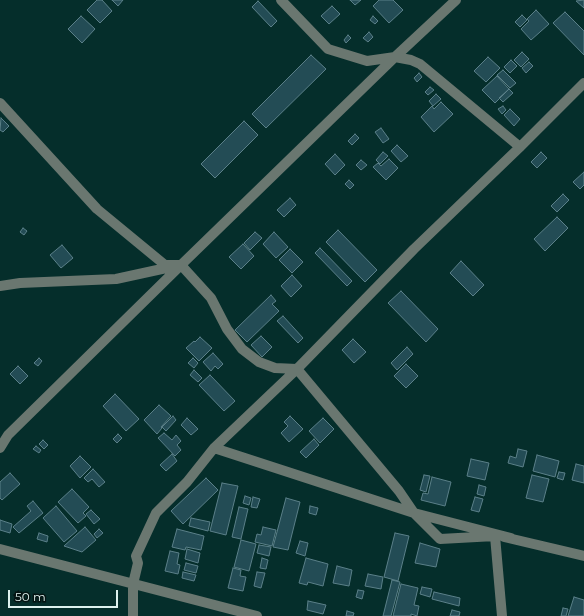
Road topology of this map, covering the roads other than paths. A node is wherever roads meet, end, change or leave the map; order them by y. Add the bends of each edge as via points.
1 (281, 0) edge
2 (456, 0) edge
3 (395, 57) junction
4 (584, 82) edge
5 (0, 103) edge
6 (520, 147) junction
7 (181, 265) junction
8 (0, 286) edge
9 (297, 369) junction
10 (0, 448) edge
11 (214, 448) junction
12 (414, 513) junction
13 (495, 536) junction
14 (510, 538) junction
15 (0, 549) edge
16 (584, 556) edge
17 (132, 584) junction
18 (134, 616) edge
19 (257, 616) edge
20 (502, 616) edge

1 - 3 street via 328,49 368,61
2 - 3 street
3 - 6 street via 420,64
3 - 7 street
4 - 6 street
5 - 7 street via 97,208 165,265
6 - 9 street via 414,249
7 - 8 street via 116,279
7 - 9 street via 211,298 227,329 242,349 259,362 275,368
7 - 10 street via 8,435
9 - 11 street
9 - 12 street via 399,491
11 - 12 street
11 - 17 street via 151,521 136,556 138,563
12 - 13 street via 440,540
12 - 14 street
13 - 14 street
13 - 20 street
14 - 16 street
15 - 17 street
17 - 18 street
17 - 19 street

